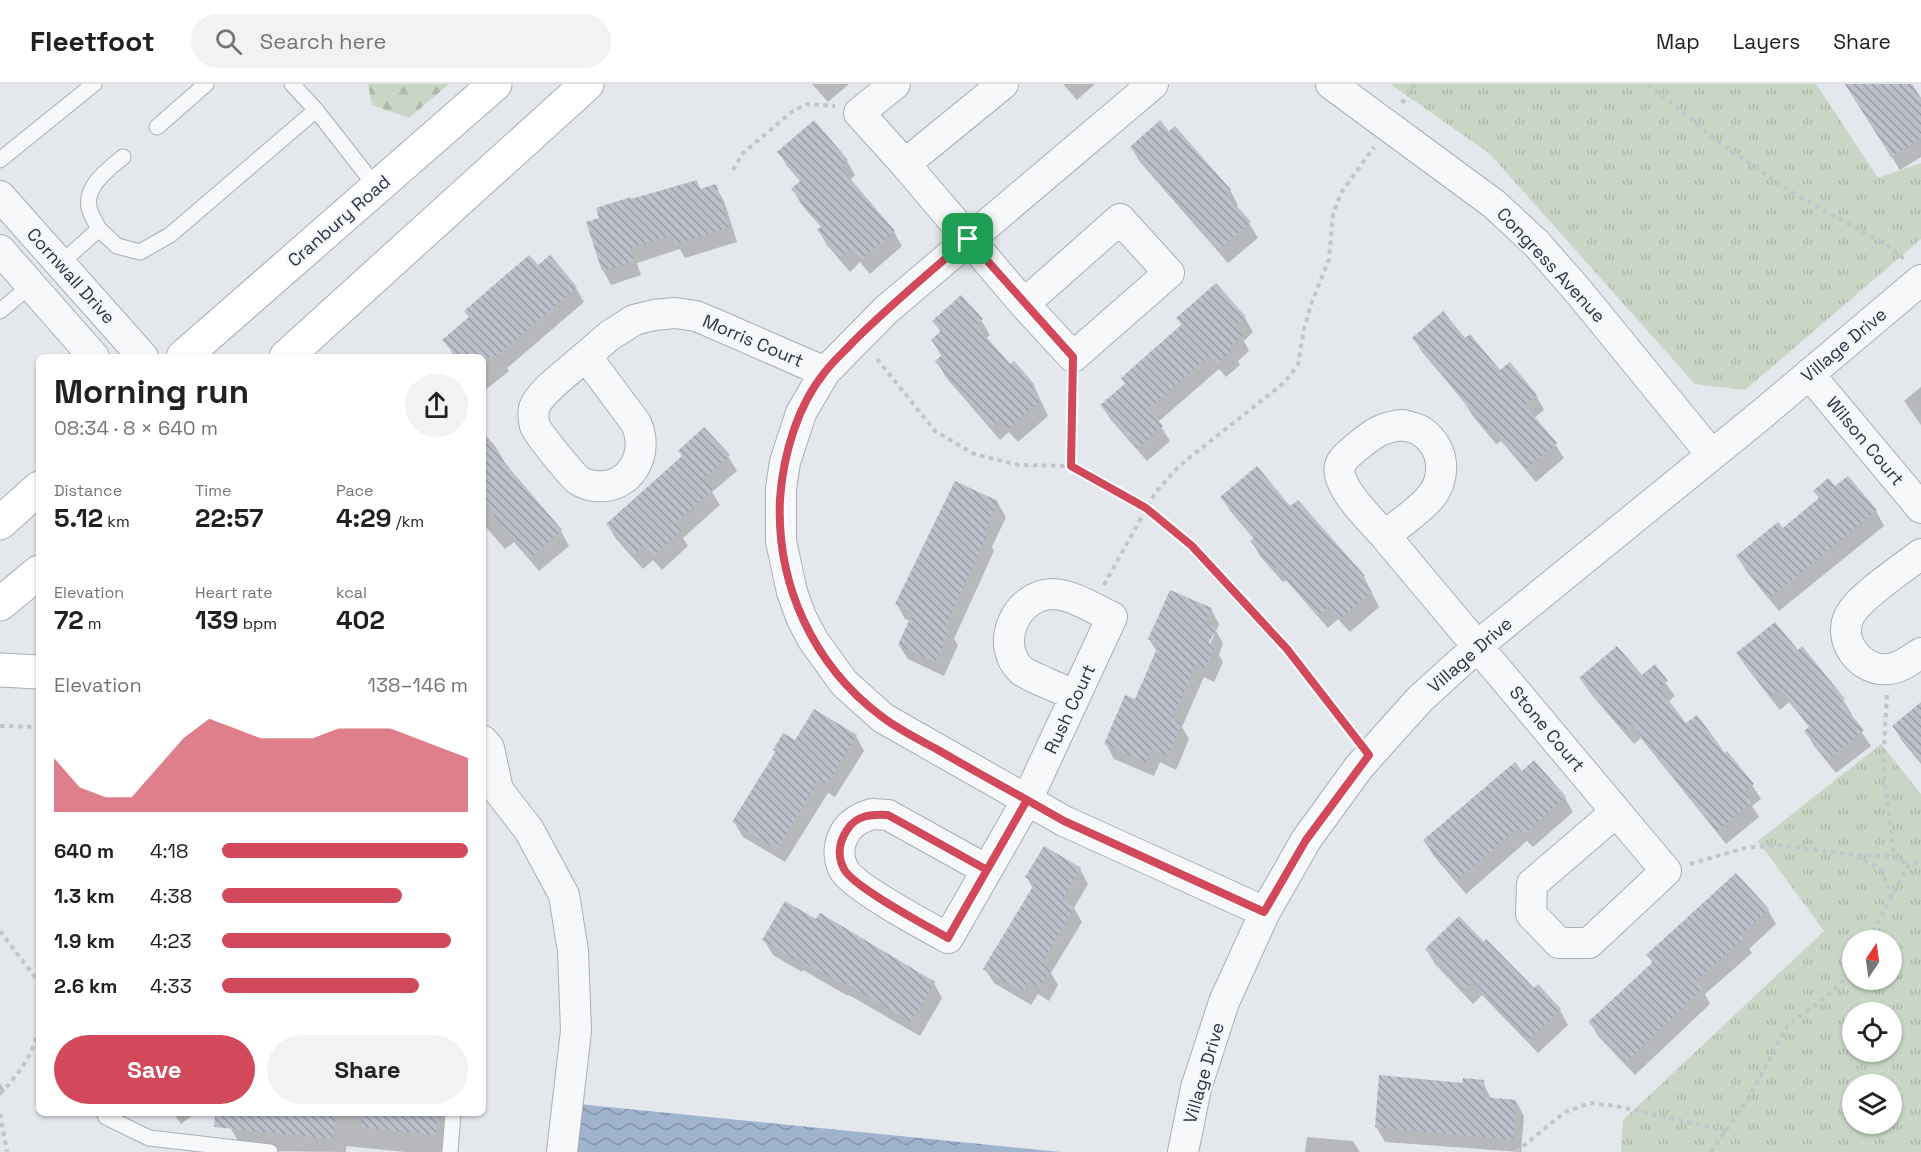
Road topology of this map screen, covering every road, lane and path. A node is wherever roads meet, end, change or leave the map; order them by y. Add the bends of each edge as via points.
1 (94, 84) edge
2 (206, 84) edge
3 (292, 84) edge
4 (495, 84) edge
5 (586, 84) edge
6 (895, 84) edge
7 (1003, 84) edge
8 (1153, 84) edge
9 (1331, 84) edge
10 (1415, 84) edge
11 (1648, 84) edge
12 (316, 110) junction
13 (859, 113) junction
14 (1387, 126) junction
15 (157, 127) dead end
16 (123, 157) dead end
17 (0, 160) edge
18 (905, 164) junction
19 (733, 170) dead end
20 (377, 188) junction
21 (0, 196) edge
22 (99, 229) junction
23 (968, 239) junction
24 (0, 250) edge
25 (60, 264) junction
26 (1914, 270) edge
27 (31, 285) junction
28 (1024, 304) junction
29 (0, 311) edge
30 (860, 336) junction
31 (91, 354) edge
32 (140, 354) edge
33 (186, 354) edge
34 (289, 354) edge
35 (586, 356) dead end
36 (1073, 357) junction
37 (825, 372) junction
38 (1809, 374) junction
39 (1712, 455) junction
40 (1071, 466) junction
41 (36, 491) edge
42 (1146, 508) junction
43 (1921, 508) edge
44 (0, 523) edge
45 (1385, 536) dead end
46 (1921, 554) edge
47 (36, 574) edge
48 (0, 604) edge
49 (1103, 613) junction
50 (1478, 646) junction
51 (1921, 653) edge
52 (1888, 669) junction
53 (0, 670) edge
54 (36, 672) edge
55 (1076, 695) junction
56 (0, 726) edge
57 (36, 727) edge
58 (486, 744) edge
59 (1369, 755) junction
60 (488, 792) edge
61 (1027, 800) junction
62 (1616, 812) junction
63 (1856, 855) junction
64 (1894, 856) junction
65 (1921, 860) edge
66 (1908, 866) junction
67 (987, 870) junction
68 (1666, 871) junction
69 (1892, 896) junction
70 (1264, 912) junction
71 (1874, 930) edge
72 (0, 932) edge
73 (36, 979) edge
74 (1842, 981) edge
75 (36, 1042) edge
76 (0, 1094) edge
77 (0, 1114) edge
78 (106, 1116) edge
79 (453, 1116) edge
80 (1726, 1131) junction
81 (7, 1152) edge
82 (270, 1152) edge
83 (450, 1152) edge
84 (562, 1152) edge
85 (1183, 1152) edge
86 (1516, 1152) edge
87 (1710, 1152) edge

1 - 17 lane
2 - 15 lane
3 - 12 lane
4 - 20 main road, Cranbury Road
5 - 34 main road
6 - 13 street
7 - 18 street
8 - 23 street
9 - 14 street, Congress Avenue
10 - 14 path
11 - 26 path via 1715,139 1788,190 1891,248
12 - 20 lane
12 - 22 lane via 170,235 140,252 117,246
13 - 18 street
13 - 19 path via 807,104 743,153
14 - 39 street, Congress Avenue via 1494,204 1536,243
14 - 42 path via 1341,193 1333,213 1329,259 1304,329 1298,364 1285,382 1179,466
16 - 22 lane via 100,177 89,195 89,208
18 - 23 street
20 - 33 main road, Cranbury Road
21 - 25 street, Cornwall Drive
22 - 25 lane
23 - 28 street
23 - 30 street
24 - 27 street, Cornwall Drive
25 - 32 street, Cornwall Drive
26 - 38 street, Village Drive
27 - 29 lane
27 - 31 street, Cornwall Drive
28 - 36 street
28 - 36 street via 1120,219 1169,273
30 - 37 street
30 - 40 path via 935,431 974,454 1019,465
35 - 37 street, Morris Court via 634,320 675,313 696,316
36 - 40 path
37 - 61 street via 792,437 781,488 785,567 801,617 827,662 876,712
38 - 39 street, Village Drive
38 - 43 street, Wilson Court
39 - 50 street, Village Drive
40 - 42 path
41 - 44 main road
42 - 49 path
42 - 59 path via 1192,546 1287,649
45 - 50 street, Stone Court
46 - 52 street via 1859,602 1850,615 1846,630 1849,646 1858,659 1872,668
47 - 48 main road
49 - 55 street, Rush Court
49 - 55 street via 1067,596 1052,594 1026,604 1010,627 1012,655 1021,670
50 - 59 street, Village Drive via 1420,699
50 - 62 street, Stone Court
51 - 52 street
52 - 64 path via 1883,765
53 - 54 main road
55 - 61 street, Rush Court
56 - 57 path
58 - 60 street
59 - 70 street, Village Drive via 1306,840
60 - 84 street via 529,830 564,895 573,951 576,1031
61 - 67 street, Rush Court
61 - 70 street via 1064,821
62 - 68 street, Stone Court
62 - 68 street via 1532,884 1532,914 1559,943 1590,944
63 - 64 path
63 - 68 path via 1778,845 1745,848
63 - 69 path via 1881,870
64 - 66 path
65 - 66 path
66 - 69 path
67 - 67 street, Rush Court via 888,815 861,818 848,827 841,840 839,856 845,871 858,884 948,938
69 - 71 path
70 - 85 street, Village Drive via 1224,1002 1196,1088
72 - 73 path
74 - 80 path via 1788,1025 1749,1099
75 - 76 path via 26,1064
77 - 81 path
78 - 82 lane via 149,1138
79 - 83 lane
80 - 86 path via 1590,1103 1564,1112
80 - 87 path

